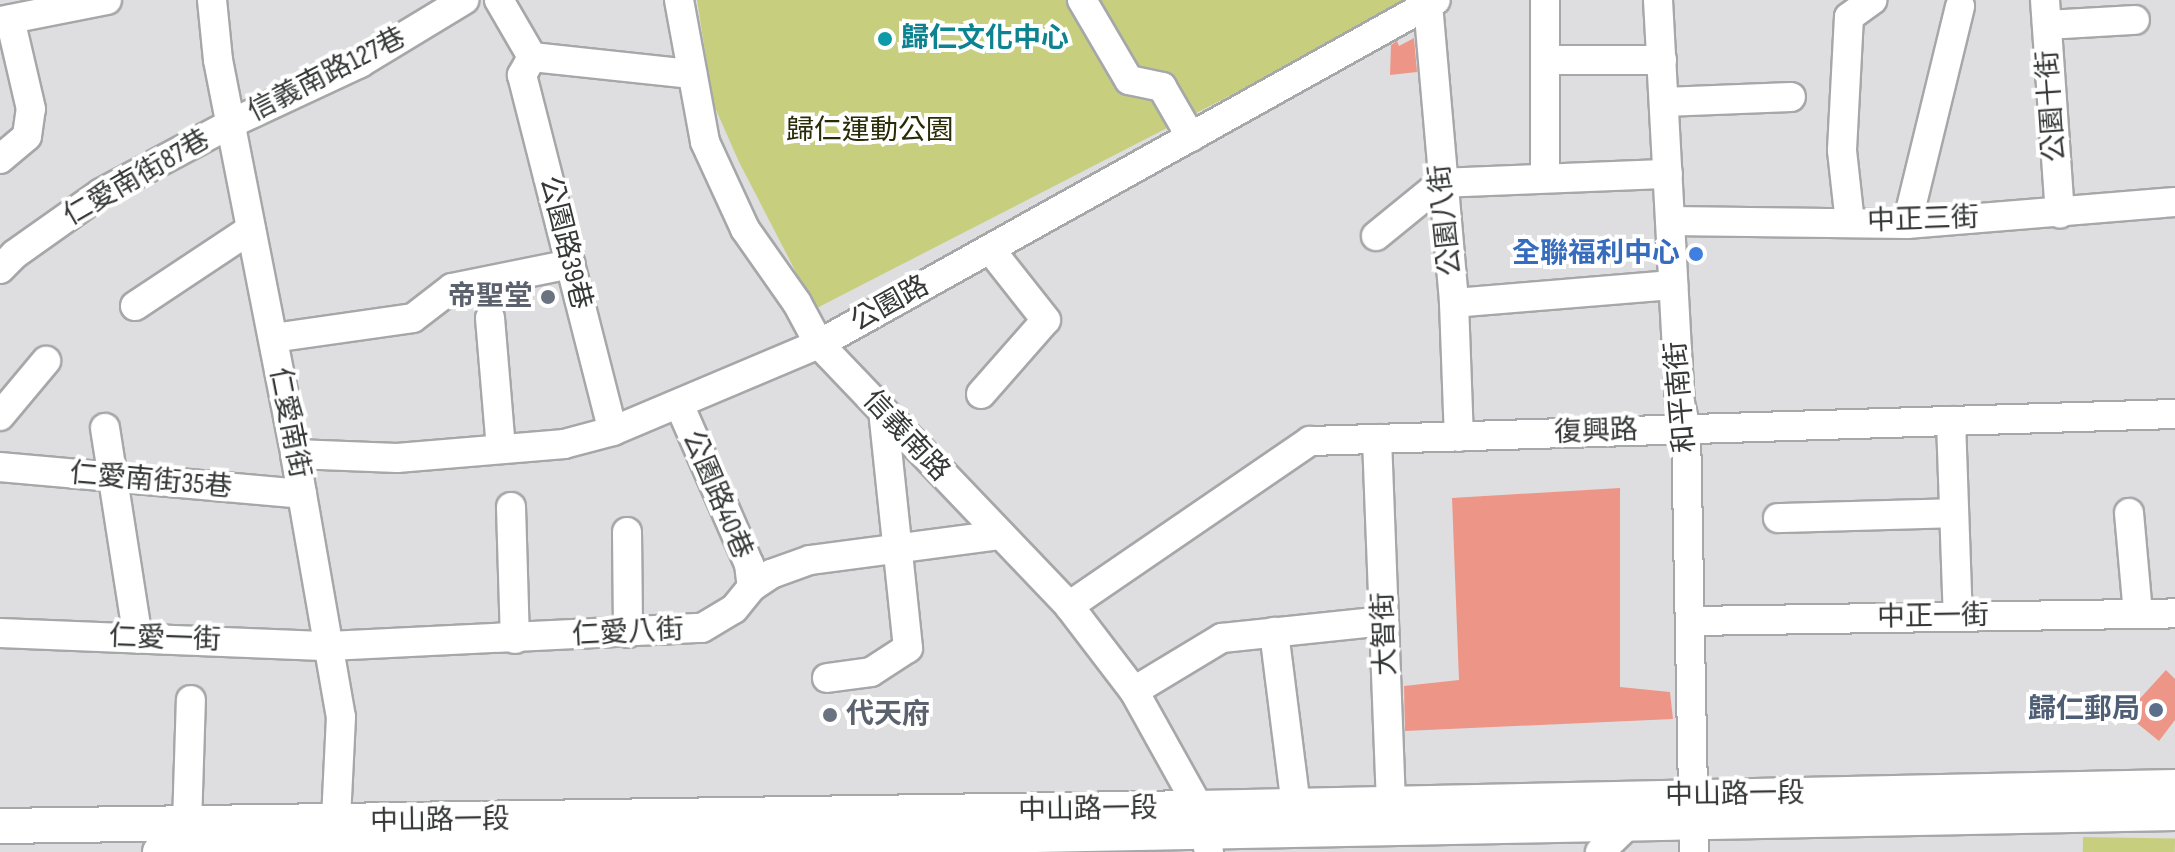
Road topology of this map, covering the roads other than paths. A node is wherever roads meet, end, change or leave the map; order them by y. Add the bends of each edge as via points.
1 (107, 0) edge
2 (212, 0) edge
3 (464, 0) edge
4 (499, 0) edge
5 (679, 0) edge
6 (1082, 0) edge
7 (1545, 0) edge
8 (1658, 0) edge
9 (1872, 0) edge
10 (1432, 2) edge
11 (1960, 6) dead end
12 (2046, 13) edge
13 (5, 20) edge
14 (2135, 20) dead end
15 (532, 57) junction
16 (1545, 60) junction
17 (1662, 60) junction
18 (692, 74) junction
19 (1791, 97) dead end
20 (1664, 102) junction
21 (230, 124) junction
22 (1191, 137) junction
23 (0, 159) edge
24 (1668, 174) junction
25 (1545, 178) junction
26 (1441, 183) junction
27 (2175, 202) edge
28 (2060, 213) junction
29 (1670, 221) junction
30 (1850, 223) junction
31 (1907, 224) junction
32 (251, 229) junction
33 (1376, 236) dead end
34 (990, 249) junction
35 (571, 265) junction
36 (0, 269) edge
37 (1673, 285) junction
38 (1454, 303) junction
39 (135, 306) dead end
40 (490, 318) dead end
41 (273, 338) junction
42 (819, 344) junction
43 (46, 361) dead end
44 (981, 394) dead end
45 (679, 404) junction
46 (883, 412) junction
47 (2175, 414) edge
48 (0, 416) edge
49 (1951, 421) junction
50 (105, 428) dead end
51 (1686, 429) junction
52 (613, 431) junction
53 (1459, 437) junction
54 (1377, 439) junction
55 (501, 449) junction
56 (295, 454) junction
57 (0, 467) edge
58 (110, 478) junction
59 (302, 494) junction
60 (511, 507) dead end
61 (1954, 513) junction
62 (2129, 513) dead end
63 (1778, 518) dead end
64 (627, 532) dead end
65 (1000, 535) junction
66 (898, 549) junction
67 (752, 587) junction
68 (1069, 606) junction
69 (2138, 613) junction
70 (2175, 613) edge
71 (1958, 617) junction
72 (1384, 621) junction
73 (1691, 621) junction
74 (1274, 632) junction
75 (0, 633) edge
76 (628, 633) junction
77 (138, 638) junction
78 (515, 639) junction
79 (329, 646) junction
80 (827, 678) dead end
81 (1134, 691) junction
82 (191, 700) dead end
83 (2175, 787) edge
84 (1656, 796) junction
85 (1296, 805) junction
86 (2175, 813) edge
87 (1392, 816) junction
88 (1693, 823) edge
89 (187, 824) junction
90 (1630, 824) junction
91 (0, 826) edge
92 (1205, 831) edge
93 (335, 841) edge
94 (984, 845) edge
95 (879, 846) edge
96 (510, 850) edge
97 (160, 852) edge
98 (1600, 852) edge

1 - 13 street
2 - 21 street, 仁愛南街
3 - 21 street, 信義南路127巷 via 360,63
4 - 15 street
5 - 18 street, 信義南路
6 - 22 street via 1129,80 1162,87
7 - 16 street
8 - 17 street, 和平南街
9 - 30 street via 1849,17 1842,150
10 - 22 street, 公園路
10 - 26 street, 公園八街
11 - 31 street
12 - 14 street
12 - 28 street, 公園十街
13 - 23 street via 31,109 27,136
15 - 18 street
15 - 35 street, 公園路39巷 via 522,75
16 - 17 street
16 - 25 street
17 - 20 street, 和平南街
18 - 42 street, 信義南路 via 705,142 745,229
19 - 20 street
20 - 24 street, 和平南街
21 - 32 street, 仁愛南街
21 - 36 street, 仁愛南街87巷 via 101,193
22 - 34 street, 公園路
24 - 25 street
24 - 29 street, 和平南街
25 - 26 street
26 - 33 street
26 - 38 street, 公園八街
27 - 28 street, 中正三街
28 - 31 street, 中正三街
29 - 30 street, 中正三街
29 - 37 street, 和平南街
30 - 31 street, 中正三街
32 - 39 street
32 - 41 street, 仁愛南街
34 - 42 street, 公園路
34 - 44 street via 1046,320
35 - 41 street via 452,288 413,318
35 - 52 street, 公園路39巷
37 - 38 street
37 - 51 street, 和平南街
38 - 53 street, 公園八街
40 - 55 street
41 - 56 street, 仁愛南街
42 - 45 street, 公園路
42 - 46 street, 信義南路
43 - 48 street
45 - 52 street, 公園路
45 - 67 street, 公園路40巷 via 749,564
46 - 65 street, 信義南路
46 - 66 street
47 - 49 street, 復興路
49 - 51 street, 復興路
49 - 61 street
50 - 58 street
51 - 53 street, 復興路
51 - 73 street, 和平南街
52 - 55 street, 公園路 via 564,444
53 - 54 street, 復興路
54 - 68 street, 復興路 via 1310,441
54 - 72 street, 大智街
55 - 56 street, 公園路 via 397,458
56 - 59 street, 仁愛南街
57 - 58 street, 仁愛南街35巷
58 - 59 street, 仁愛南街35巷
58 - 77 street
59 - 79 street, 仁愛南街
60 - 78 street
61 - 63 street
61 - 71 street
62 - 69 street
64 - 76 street
65 - 66 street, 仁愛八街
65 - 68 street, 信義南路
66 - 67 street, 仁愛八街 via 810,560
66 - 80 street via 908,648 871,672
67 - 76 street, 仁愛八街 via 734,609 702,628
68 - 81 street, 信義南路
69 - 70 street, 中正一街
69 - 71 street, 中正一街
71 - 73 street, 中正一街
72 - 74 street
72 - 87 street, 大智街
73 - 88 street, 和平南街
74 - 81 street via 1222,638
74 - 85 street
75 - 77 street, 仁愛一街
76 - 78 street, 仁愛八街
77 - 79 street, 仁愛一街
78 - 79 street, 仁愛八街
79 - 93 street, 仁愛南街 via 341,717
81 - 92 street, 信義南路
82 - 89 street
83 - 88 main road, 中山路一段
84 - 87 main road, 中山路一段
84 - 88 main road, 中山路一段
84 - 90 street
85 - 87 main road, 中山路一段
85 - 92 main road, 中山路一段
86 - 88 main road, 中山路一段
87 - 90 main road, 中山路一段
87 - 92 main road, 中山路一段
88 - 90 main road, 中山路一段
89 - 91 main road, 中山路一段
89 - 93 main road, 中山路一段
90 - 98 street
92 - 93 main road, 中山路一段
92 - 94 main road, 中山路一段
93 - 96 main road, 中山路一段
93 - 97 main road, 中山路一段
94 - 95 main road, 中山路一段
95 - 96 main road, 中山路一段

